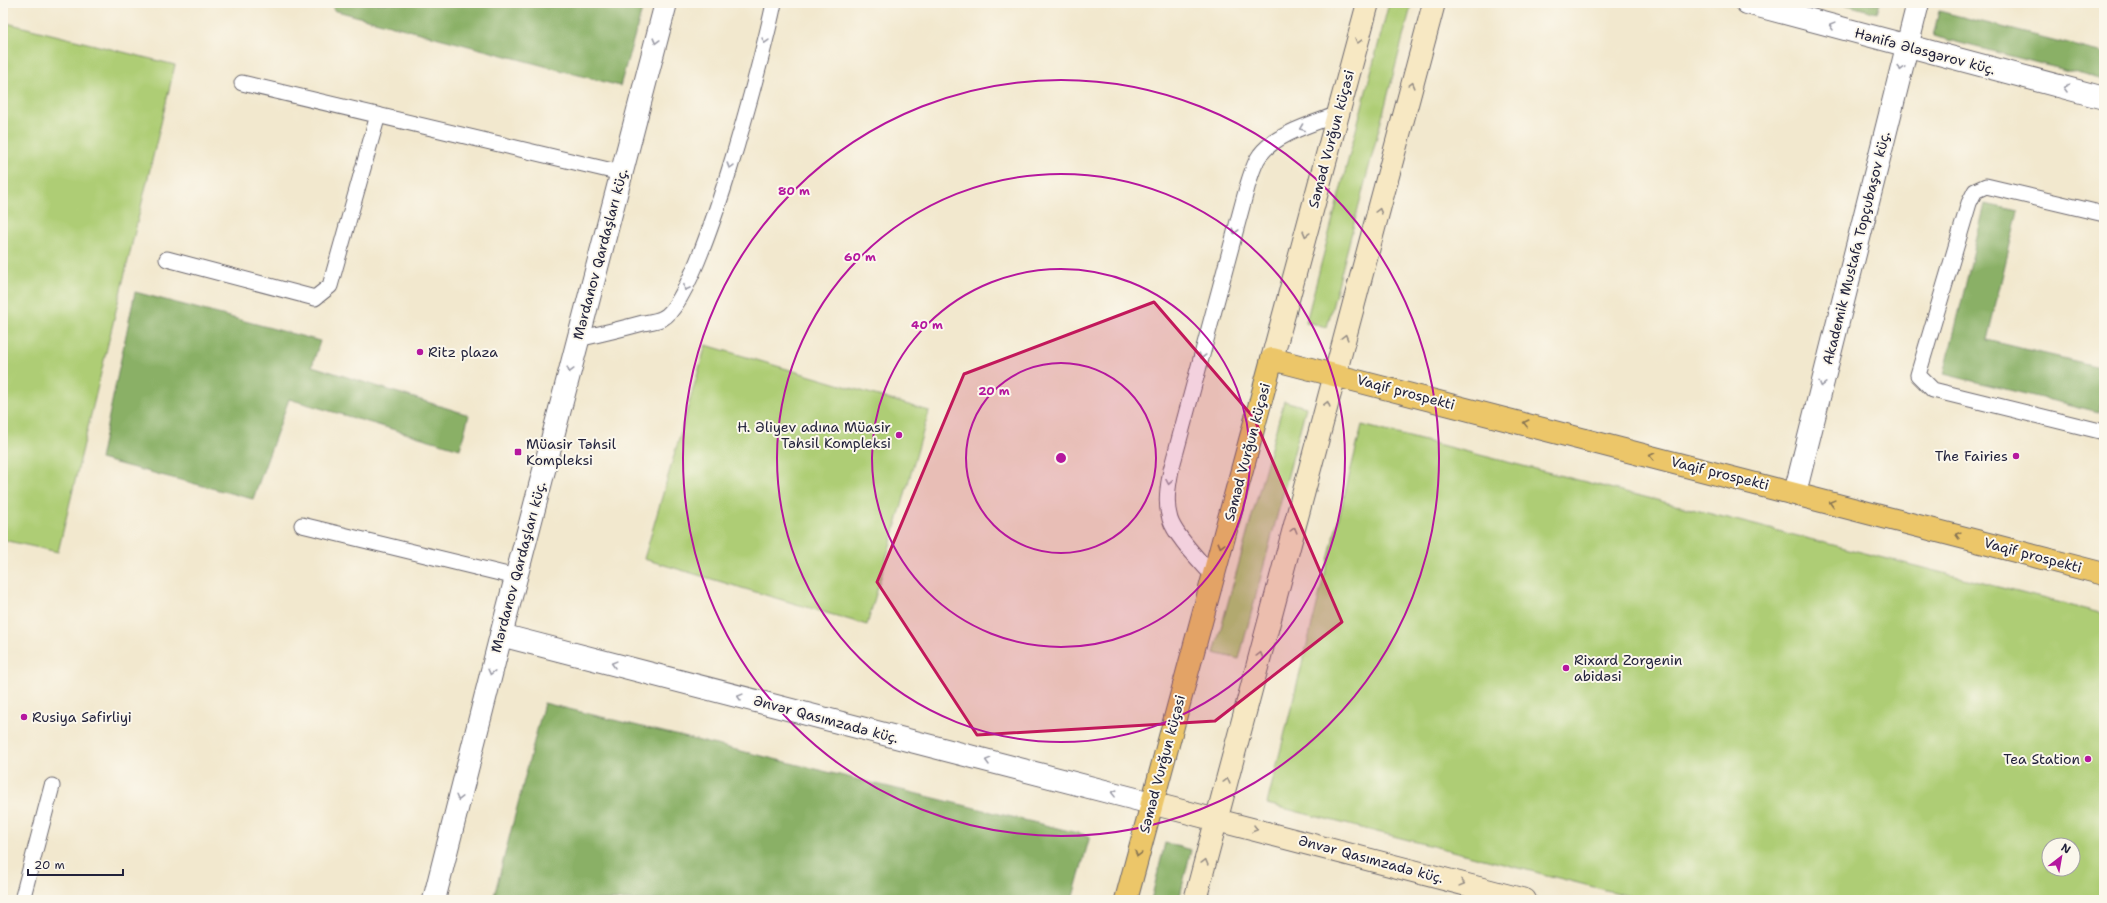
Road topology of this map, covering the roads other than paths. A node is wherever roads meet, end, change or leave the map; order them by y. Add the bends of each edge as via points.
1 (666, 3) edge
2 (774, 3) edge
3 (1368, 3) edge
4 (1434, 3) edge
5 (1747, 3) edge
6 (1918, 3) edge
7 (1907, 46) junction
8 (242, 83) dead end
9 (2104, 98) edge
10 (1338, 114) junction
11 (378, 115) junction
12 (621, 173) junction
13 (2104, 214) edge
14 (167, 259) dead end
15 (578, 339) junction
16 (1272, 359) junction
17 (1335, 374) junction
18 (2104, 432) edge
19 (1795, 493) junction
20 (302, 525) dead end
21 (2104, 574) edge
22 (1213, 576) junction
23 (516, 577) junction
24 (501, 635) junction
25 (52, 786) dead end
26 (1152, 803) junction
27 (1217, 819) junction
28 (440, 872) junction
29 (22, 900) edge
30 (428, 900) edge
31 (434, 900) edge
32 (1126, 900) edge
33 (1196, 900) edge
34 (1524, 900) edge

1 -> 12 street, Mərdanov Qardaşları küç.
2 -> 15 lane via 721,197 682,296 664,318
3 -> 10 main road, Səməd Vurğun küçəsi
17 -> 4 main road
7 -> 5 street, Hənifə Ələsgərov küç.
6 - 7 street, Akademik Mustafa Topçubaşov küç.
9 -> 7 street, Hənifə Ələsgərov küç.
7 -> 19 street, Akademik Mustafa Topçubaşov küç.
8 - 11 lane
10 -> 16 main road, Səməd Vurğun küçəsi
10 -> 22 lane via 1290,133 1275,142 1260,155 1248,184 1171,470 1167,494 1170,520 1182,539
11 - 12 lane
11 - 14 lane via 330,286 316,298
12 - 15 street, Mərdanov Qardaşları küç.
13 - 18 lane via 1986,186 1975,191 1967,210 1918,375 1933,390
15 -> 23 street, Mərdanov Qardaşları küç.
16 - 17 main road, Vaqif prospekti
16 -> 22 main road, Səməd Vurğun küçəsi
19 -> 17 main road, Vaqif prospekti
27 -> 17 main road
21 -> 19 main road, Vaqif prospekti
20 - 23 lane
22 - 26 main road, Səməd Vurğun küçəsi
23 - 24 street, Mərdanov Qardaşları küç.
26 -> 24 street, Ənvər Qasımzadə küç.
24 -> 28 street, Mərdanov Qardaşları küç.
25 - 29 lane
26 - 27 main road, Ənvər Qasımzadə küç.
26 -> 32 main road, Səməd Vurğun küçəsi
33 -> 27 main road
27 -> 34 main road, Ənvər Qasımzadə küç.
28 - 30 street
28 - 31 street, Mərdanov Qardaşları küç.

